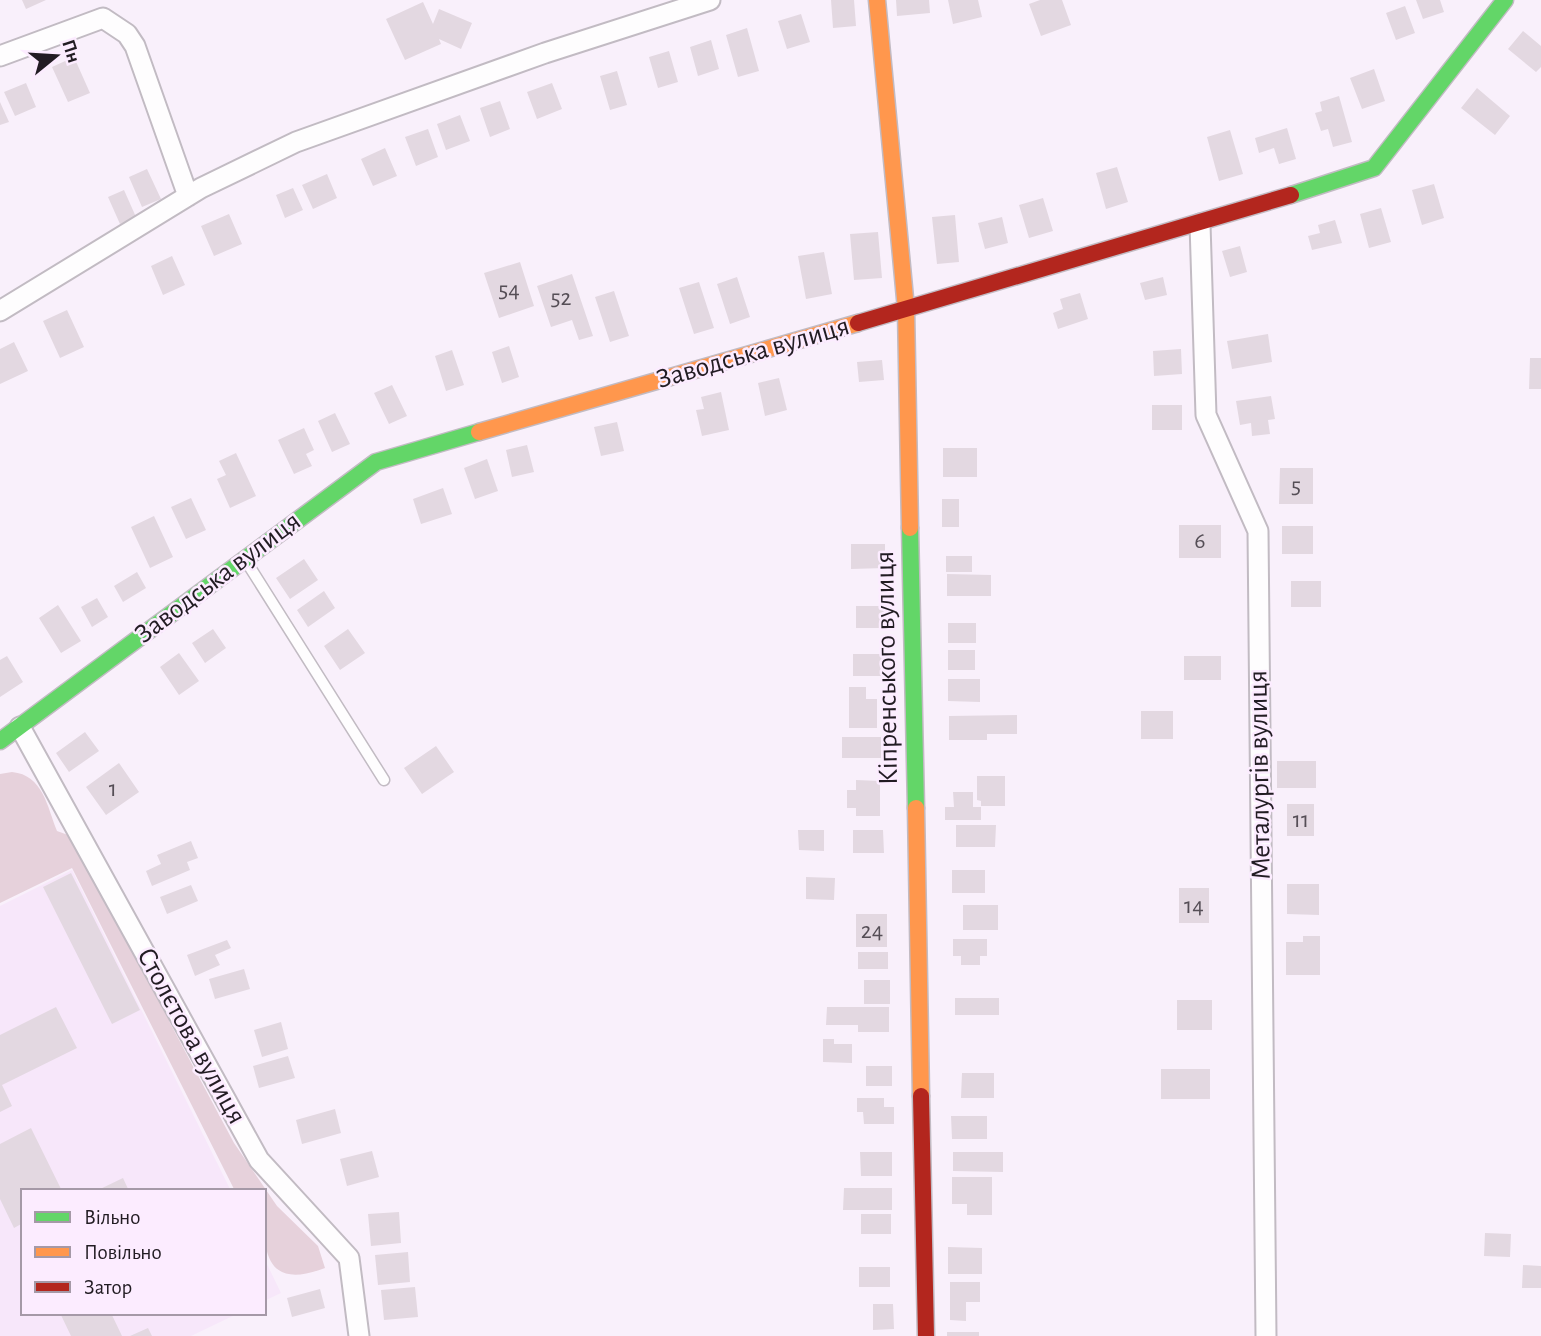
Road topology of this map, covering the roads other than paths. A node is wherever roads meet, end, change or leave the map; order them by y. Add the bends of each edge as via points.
1 (710, 0) edge
2 (877, 0) edge
3 (1505, 0) edge
4 (0, 56) edge
5 (188, 197) junction
6 (1200, 224) junction
7 (906, 309) junction
8 (0, 311) edge
9 (244, 557) junction
10 (20, 727) junction
11 (0, 741) edge
12 (384, 780) dead end
13 (359, 1336) edge
14 (926, 1336) edge
15 (1266, 1336) edge

1 - 5 street via 296,142
2 - 7 street, Кіпренського вулиця
3 - 6 street, Заводська вулиця via 1374,168
4 - 5 street via 103,18 118,26 135,46
5 - 8 street
6 - 7 street, Заводська вулиця
6 - 15 street, Металургів вулиця via 1206,415 1258,531
7 - 9 street, Заводська вулиця via 376,462
7 - 14 street, Кіпренського вулиця
9 - 10 street, Заводська вулиця
9 - 12 lane
10 - 11 street, Заводська вулиця
10 - 13 street, Столєтова вулиця via 259,1160 349,1258

